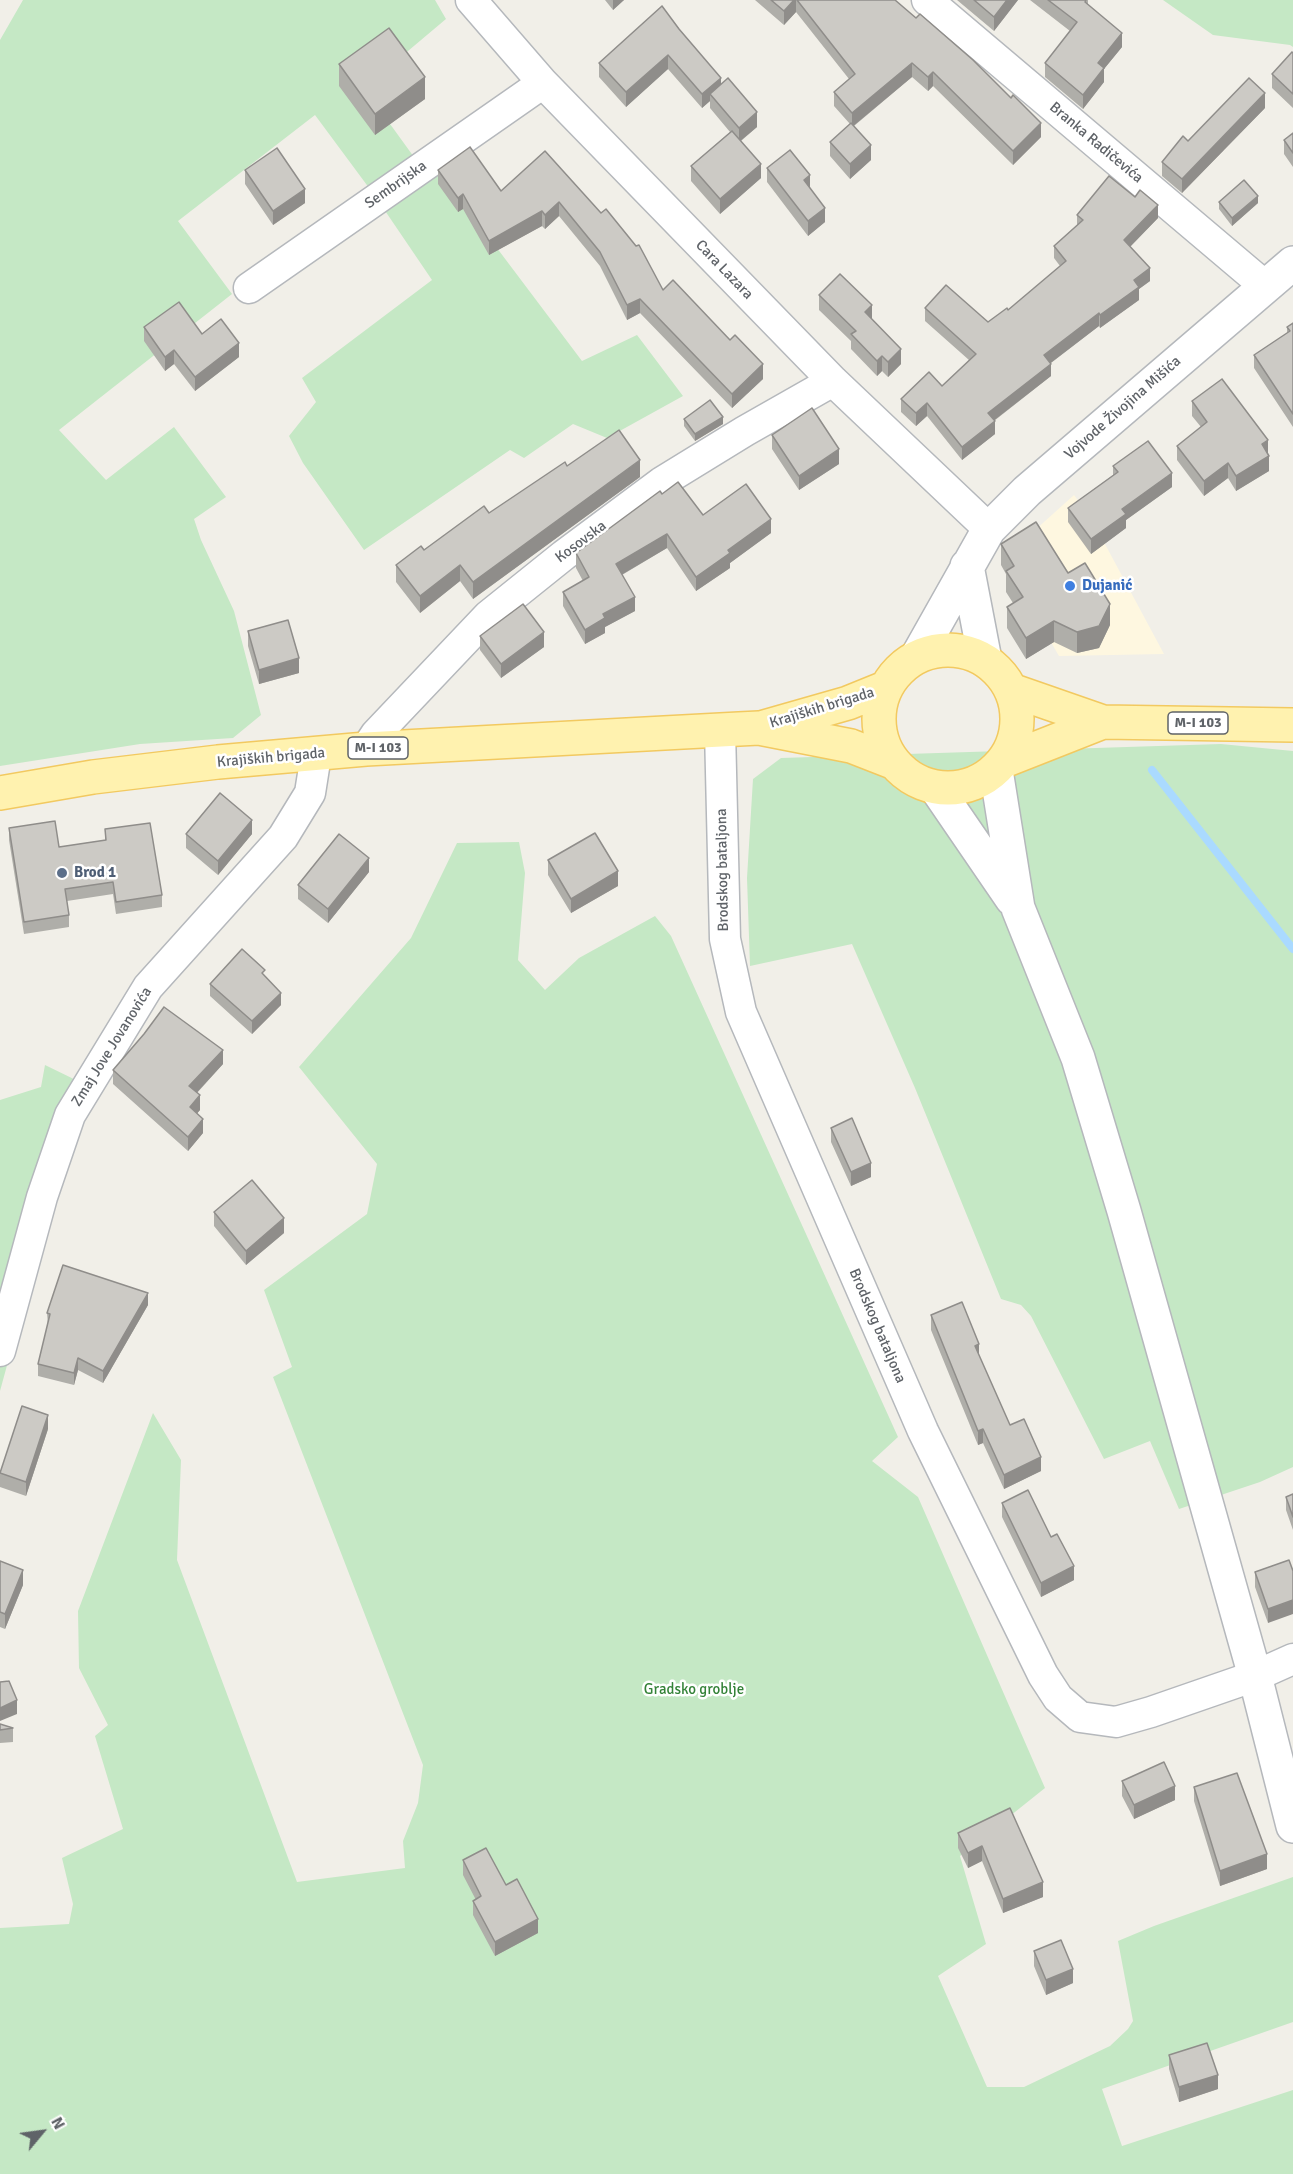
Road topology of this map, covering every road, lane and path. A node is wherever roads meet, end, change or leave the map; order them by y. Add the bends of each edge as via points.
1 (471, 0) edge
2 (929, 0) edge
3 (543, 83) junction
4 (1293, 263) edge
5 (1264, 286) junction
6 (249, 288) dead end
7 (833, 381) junction
8 (989, 529) junction
9 (967, 566) junction
10 (918, 655) junction
11 (985, 660) junction
12 (885, 688) junction
13 (1011, 690) junction
14 (1103, 722) junction
15 (1293, 725) edge
16 (759, 728) junction
17 (720, 730) junction
18 (366, 749) junction
19 (316, 755) junction
20 (892, 762) junction
21 (1000, 765) junction
22 (936, 788) junction
23 (0, 793) edge
24 (1018, 908) junction
25 (0, 1351) edge
26 (1293, 1659) edge
27 (1255, 1676) junction
28 (1293, 1826) edge

1 - 3 street, Cara Lazara
2 - 5 street, Branka Radičevića
3 - 6 street, Sembrijska
3 - 7 street, Cara Lazara
4 - 5 street, Vojvode Živojina Mišića
5 - 8 street, Vojvode Živojina Mišića via 1027,491
7 - 8 street, Cara Lazara
7 - 18 street, Kosovska via 662,482 564,555 488,616
8 - 9 street, Vojvode Živojina Mišića
9 - 10 street, Vojvode Živojina Mišića
9 - 11 street
10 - 11 main road, M-I 103 via 948,649
10 - 12 main road, M-I 103 via 896,672
11 - 13 main road, M-I 103
12 - 16 main road, Krajiških brigada / M-I 103 via 848,703
12 - 20 main road, M-I 103 via 878,713 881,739
13 - 14 main road, M-I 103
13 - 21 main road, M-I 103 via 1017,726 1013,744
14 - 15 main road, M-I 103
14 - 21 main road, M-I 103
16 - 17 main road, Krajiških brigada / M-I 103
16 - 20 main road, Krajiških brigada / M-I 103 via 851,746
17 - 18 main road, Krajiških brigada / M-I 103
17 - 27 street, Brodskog bataljona via 725,939 741,1012 923,1431 1043,1675 1058,1698 1080,1717 1116,1722
18 - 19 main road, Krajiških brigada / M-I 103
19 - 23 main road, Krajiških brigada / M-I 103 via 150,770
19 - 25 street, Zmaj Jove Jovanovića via 310,793 283,837 148,987 70,1115 42,1197
20 - 22 main road, M-I 103 via 919,783
21 - 22 main road, M-I 103 via 978,782 958,788
21 - 24 street
22 - 24 street
24 - 27 street via 1078,1058
26 - 27 street, Brodskog bataljona
27 - 28 street

